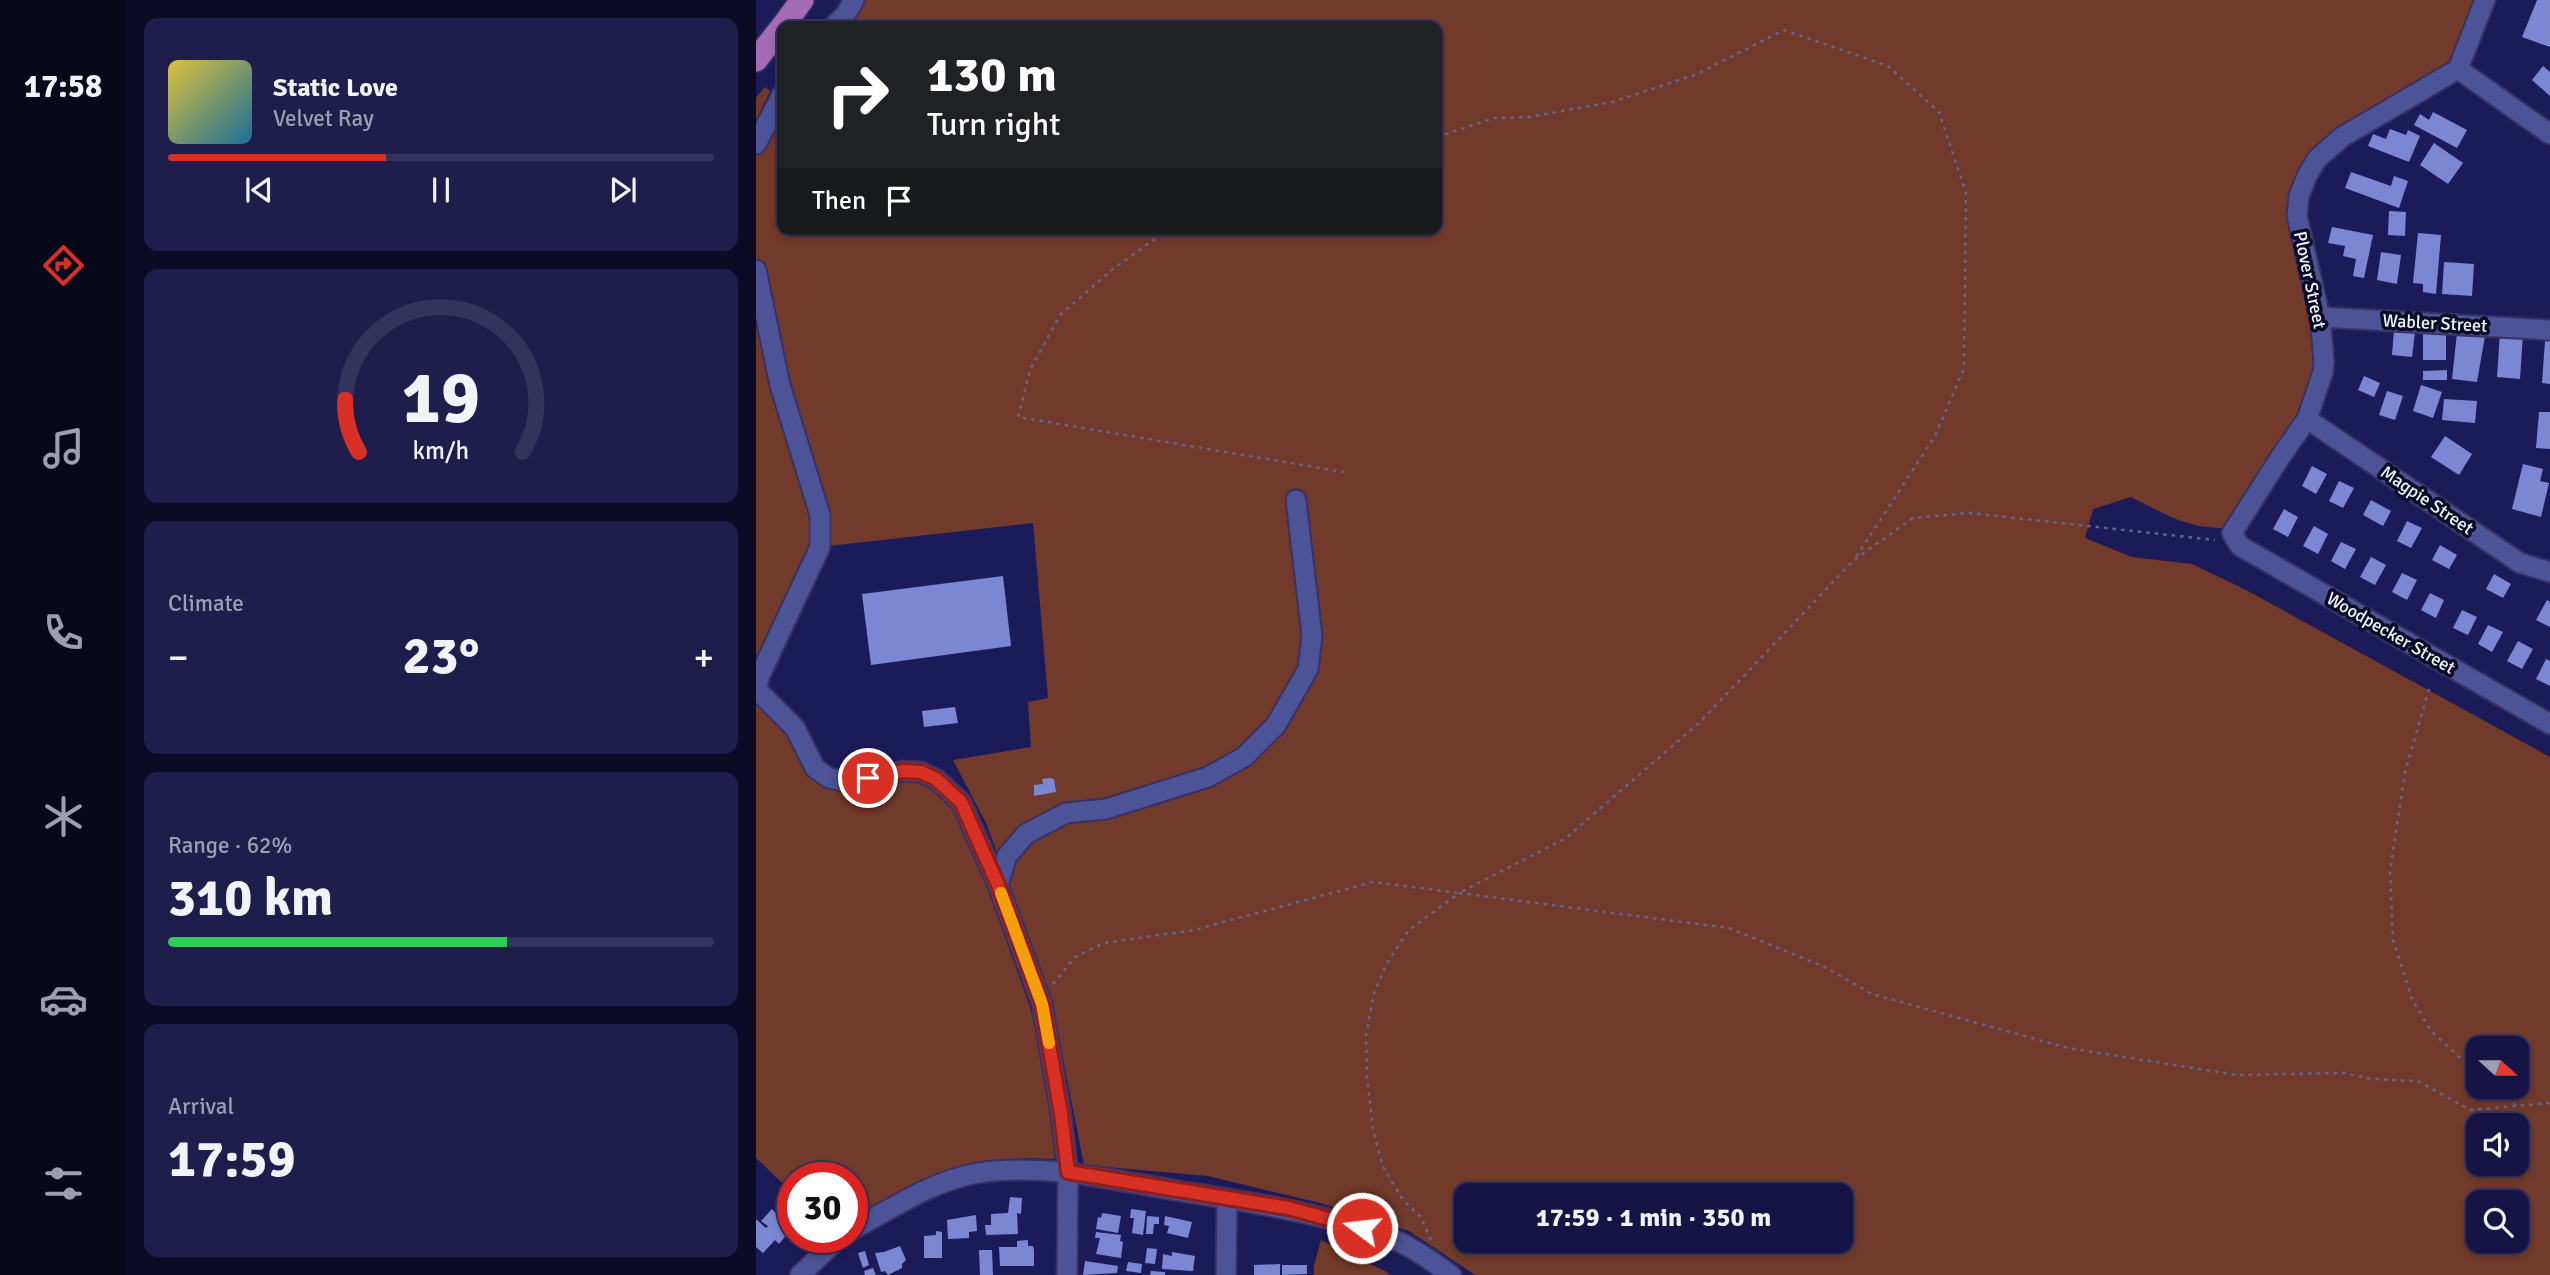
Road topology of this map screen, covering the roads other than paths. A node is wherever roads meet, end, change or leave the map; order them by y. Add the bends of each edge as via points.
1 (802, 0) edge
2 (854, 0) edge
3 (2486, 0) edge
4 (787, 21) edge
5 (839, 21) edge
6 (777, 34) edge
7 (756, 60) edge
8 (2458, 69) junction
9 (777, 104) edge
10 (2550, 134) edge
11 (756, 144) edge
12 (756, 270) edge
13 (2320, 317) junction
14 (2550, 330) edge
15 (2307, 419) junction
16 (1296, 500) dead end
17 (2235, 540) joint
18 (2550, 572) edge
19 (2550, 724) edge
20 (998, 885) junction
21 (1068, 1172) junction
22 (1227, 1199) junction
23 (868, 1221) edge
24 (823, 1253) edge
25 (800, 1275) edge
26 (1067, 1275) edge
27 (1226, 1275) edge
28 (1451, 1275) edge

1 - 4 main road
2 - 5 street
3 - 8 street
6 - 7 main road
8 - 10 street
8 - 13 street, Plover Street via 2342,136 2317,159 2307,176 2297,216
9 - 11 street
12 - 20 street via 780,385 821,531 820,547 757,686 795,728 816,768 829,778 854,781 903,771 936,779 961,802
13 - 14 street, Wabler Street
13 - 15 street, Plover Street via 2323,372
15 - 17 street, Plover Street via 2234,528
15 - 18 street, Magpie Street via 2520,563
16 - 20 street via 1312,636 1308,669 1276,724 1244,757 1208,777 1106,809 1066,813 1026,834 1007,856
17 - 19 street, Woodpecker Street
20 - 21 street via 1042,1004
21 - 22 street
21 - 23 street via 976,1173 918,1194
21 - 26 street
22 - 27 street
22 - 28 street via 1288,1208 1362,1228 1400,1242
24 - 25 street

